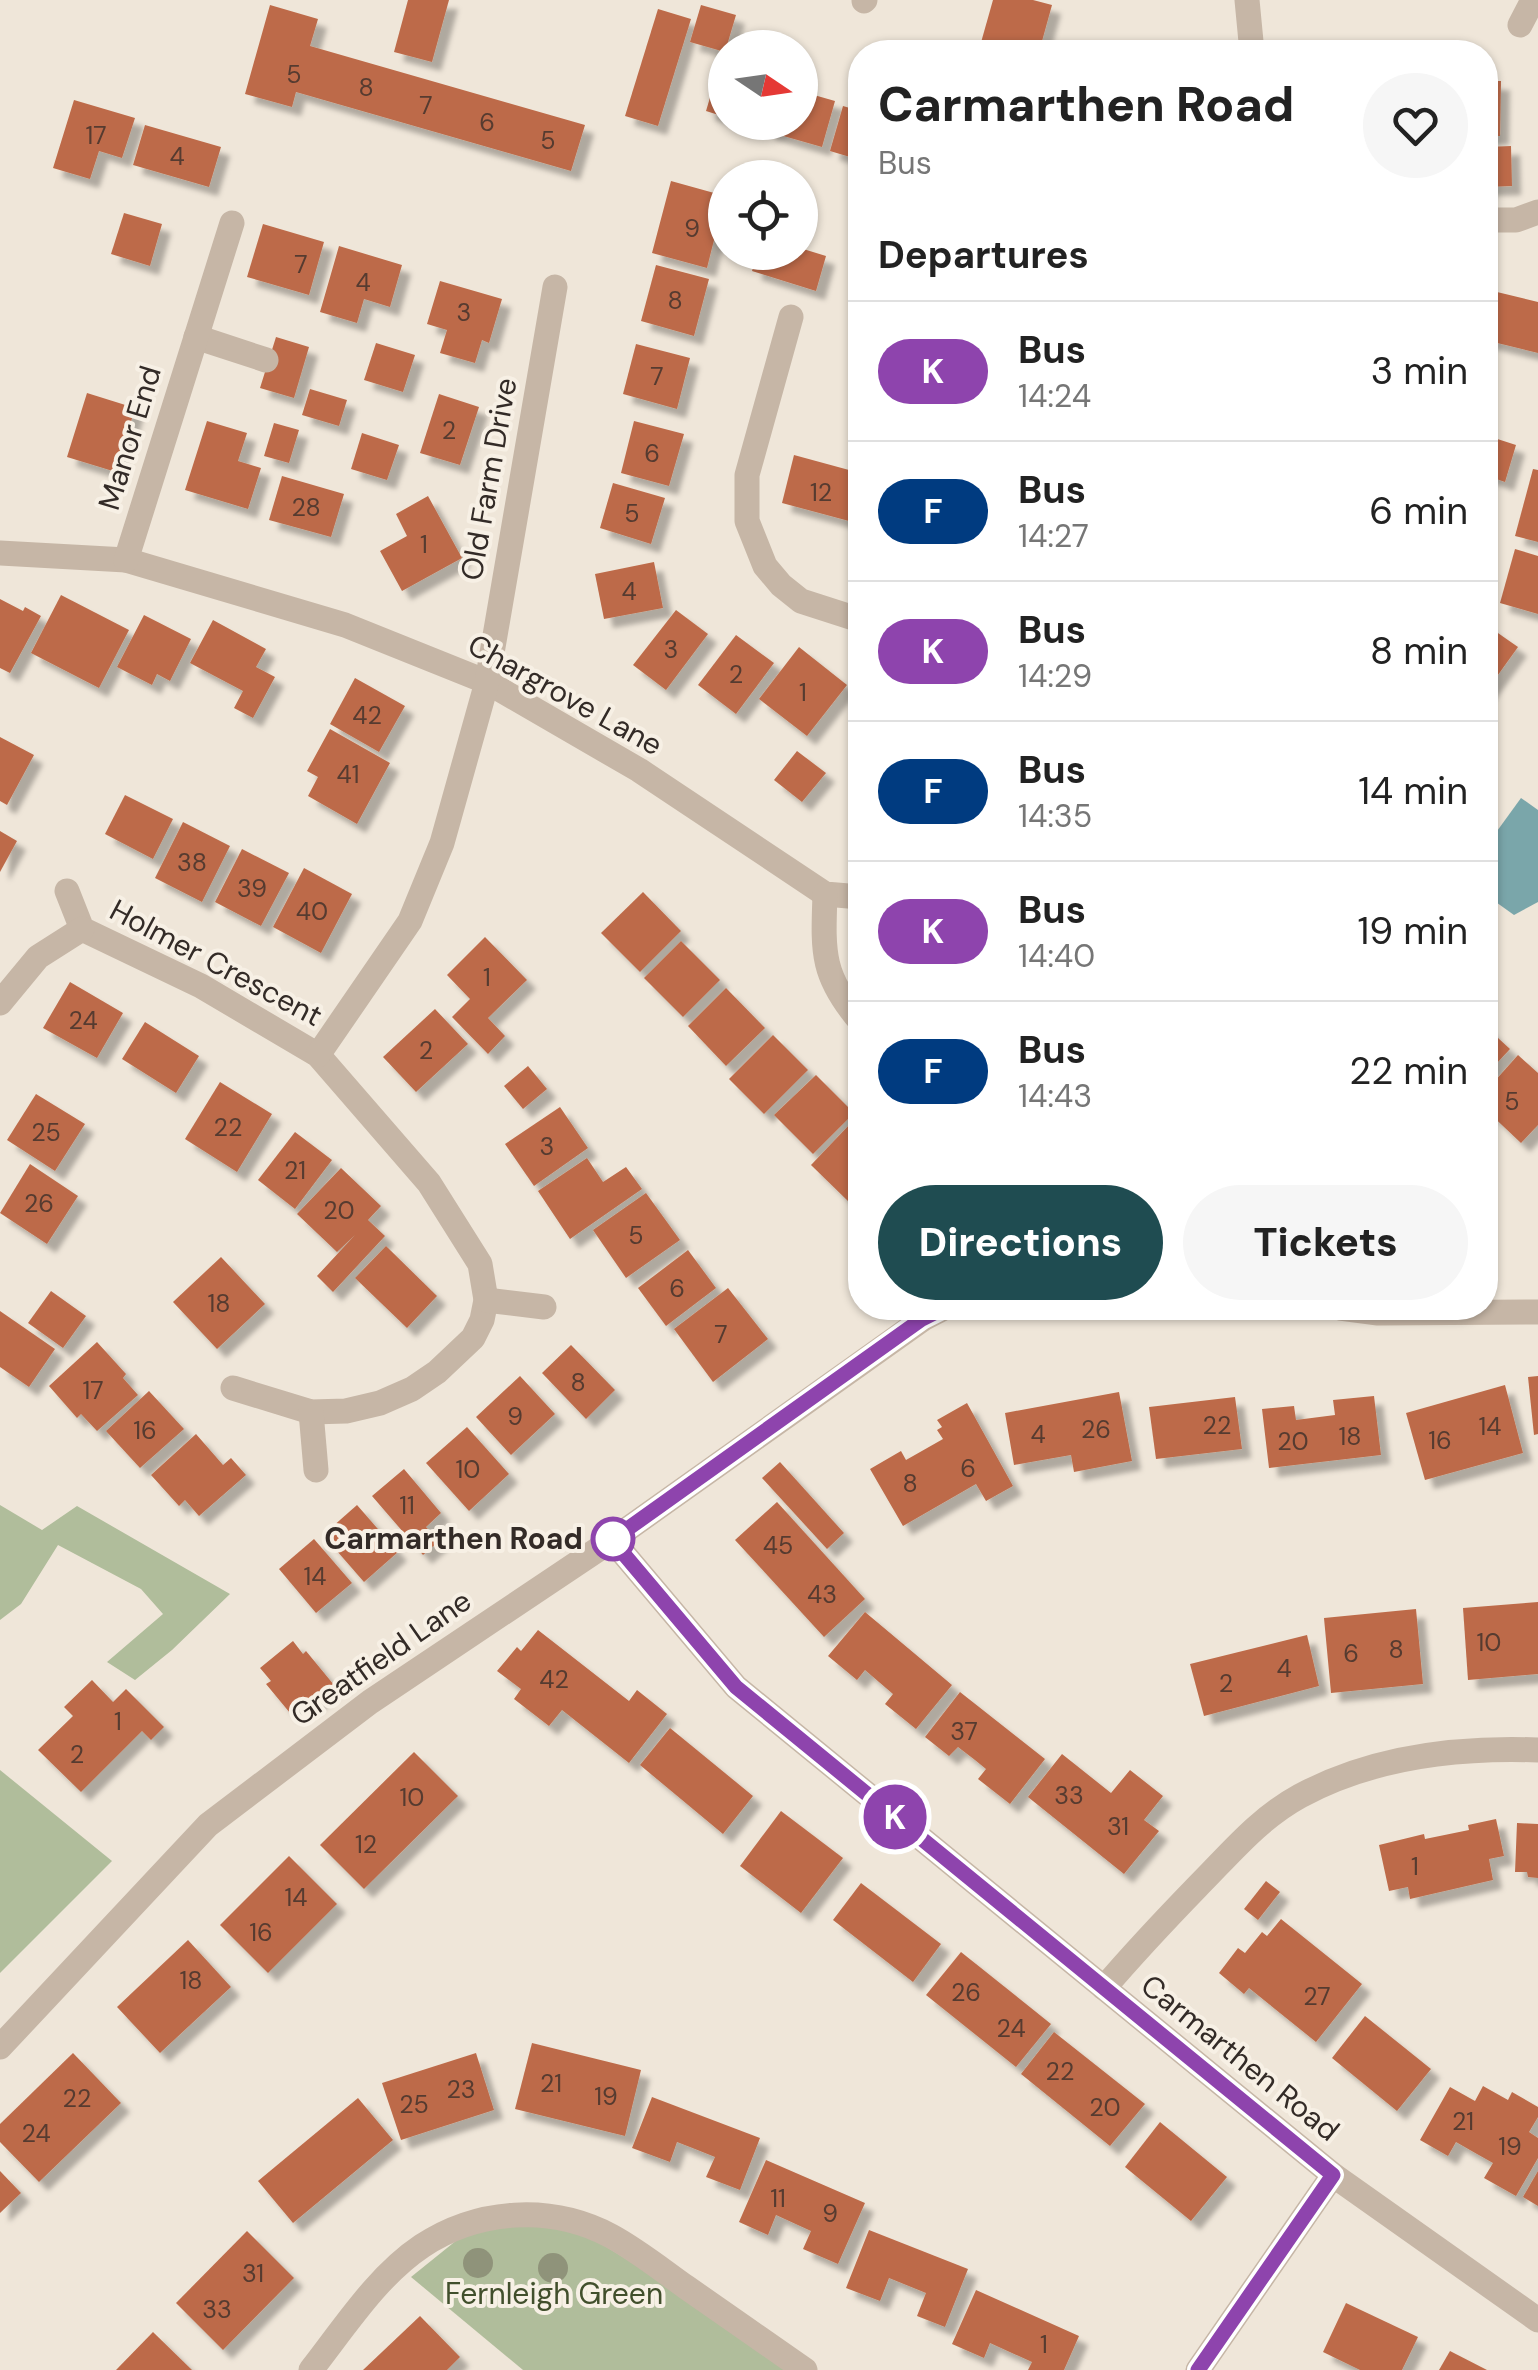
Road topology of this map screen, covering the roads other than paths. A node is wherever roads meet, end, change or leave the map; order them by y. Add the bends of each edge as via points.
1 (1247, 0) edge
2 (1534, 0) edge
3 (1520, 25) dead end
4 (1251, 40) edge
5 (1538, 212) edge
6 (1498, 220) edge
7 (232, 222) dead end
8 (555, 287) dead end
9 (791, 317) dead end
10 (196, 336) junction
11 (266, 360) dead end
12 (0, 553) edge
13 (126, 560) junction
14 (848, 616) edge
15 (487, 682) junction
16 (68, 890) dead end
17 (825, 894) junction
18 (848, 896) edge
19 (82, 929) junction
20 (0, 1003) edge
21 (848, 1005) edge
22 (318, 1055) junction
23 (486, 1300) junction
24 (544, 1307) dead end
25 (1498, 1311) edge
26 (1538, 1312) edge
27 (921, 1320) edge
28 (234, 1388) dead end
29 (312, 1412) junction
30 (316, 1470) dead end
31 (612, 1540) junction
32 (1538, 1750) edge
33 (1104, 1988) junction
34 (0, 2047) edge
35 (1333, 2175) junction
36 (1538, 2320) edge
37 (311, 2370) edge
38 (805, 2370) edge
39 (1198, 2370) edge

1 - 4 street
2 - 3 street
5 - 6 street
7 - 10 street, Manor End
8 - 15 street, Old Farm Drive
9 - 14 street via 747,475 747,520 759,554 781,585 801,601
10 - 11 street, Manor End
10 - 13 street, Manor End
12 - 13 street, Chargrove Lane
13 - 15 street, Chargrove Lane via 345,625
15 - 17 street, Chargrove Lane via 639,770
15 - 22 street, Holmer Crescent via 423,896
16 - 19 street, Holmer Crescent
17 - 18 street
17 - 21 street via 830,980
19 - 20 street, Holmer Crescent via 38,957
19 - 22 street, Holmer Crescent via 201,986
22 - 23 street, Holmer Crescent via 430,1183 480,1264
23 - 24 street
23 - 29 street via 472,1338 412,1389 346,1411
25 - 26 street
27 - 31 street, Greatfield Lane
28 - 29 street
29 - 30 street
31 - 33 street, Carmarthen Road via 736,1687
31 - 34 street, Greatfield Lane via 370,1702 208,1825
32 - 33 street via 1403,1760 1298,1797 1229,1851
33 - 35 street, Carmarthen Road
35 - 36 street, Carmarthen Road
35 - 39 street
37 - 38 street via 382,2282 420,2247 484,2219 534,2214 610,2236

